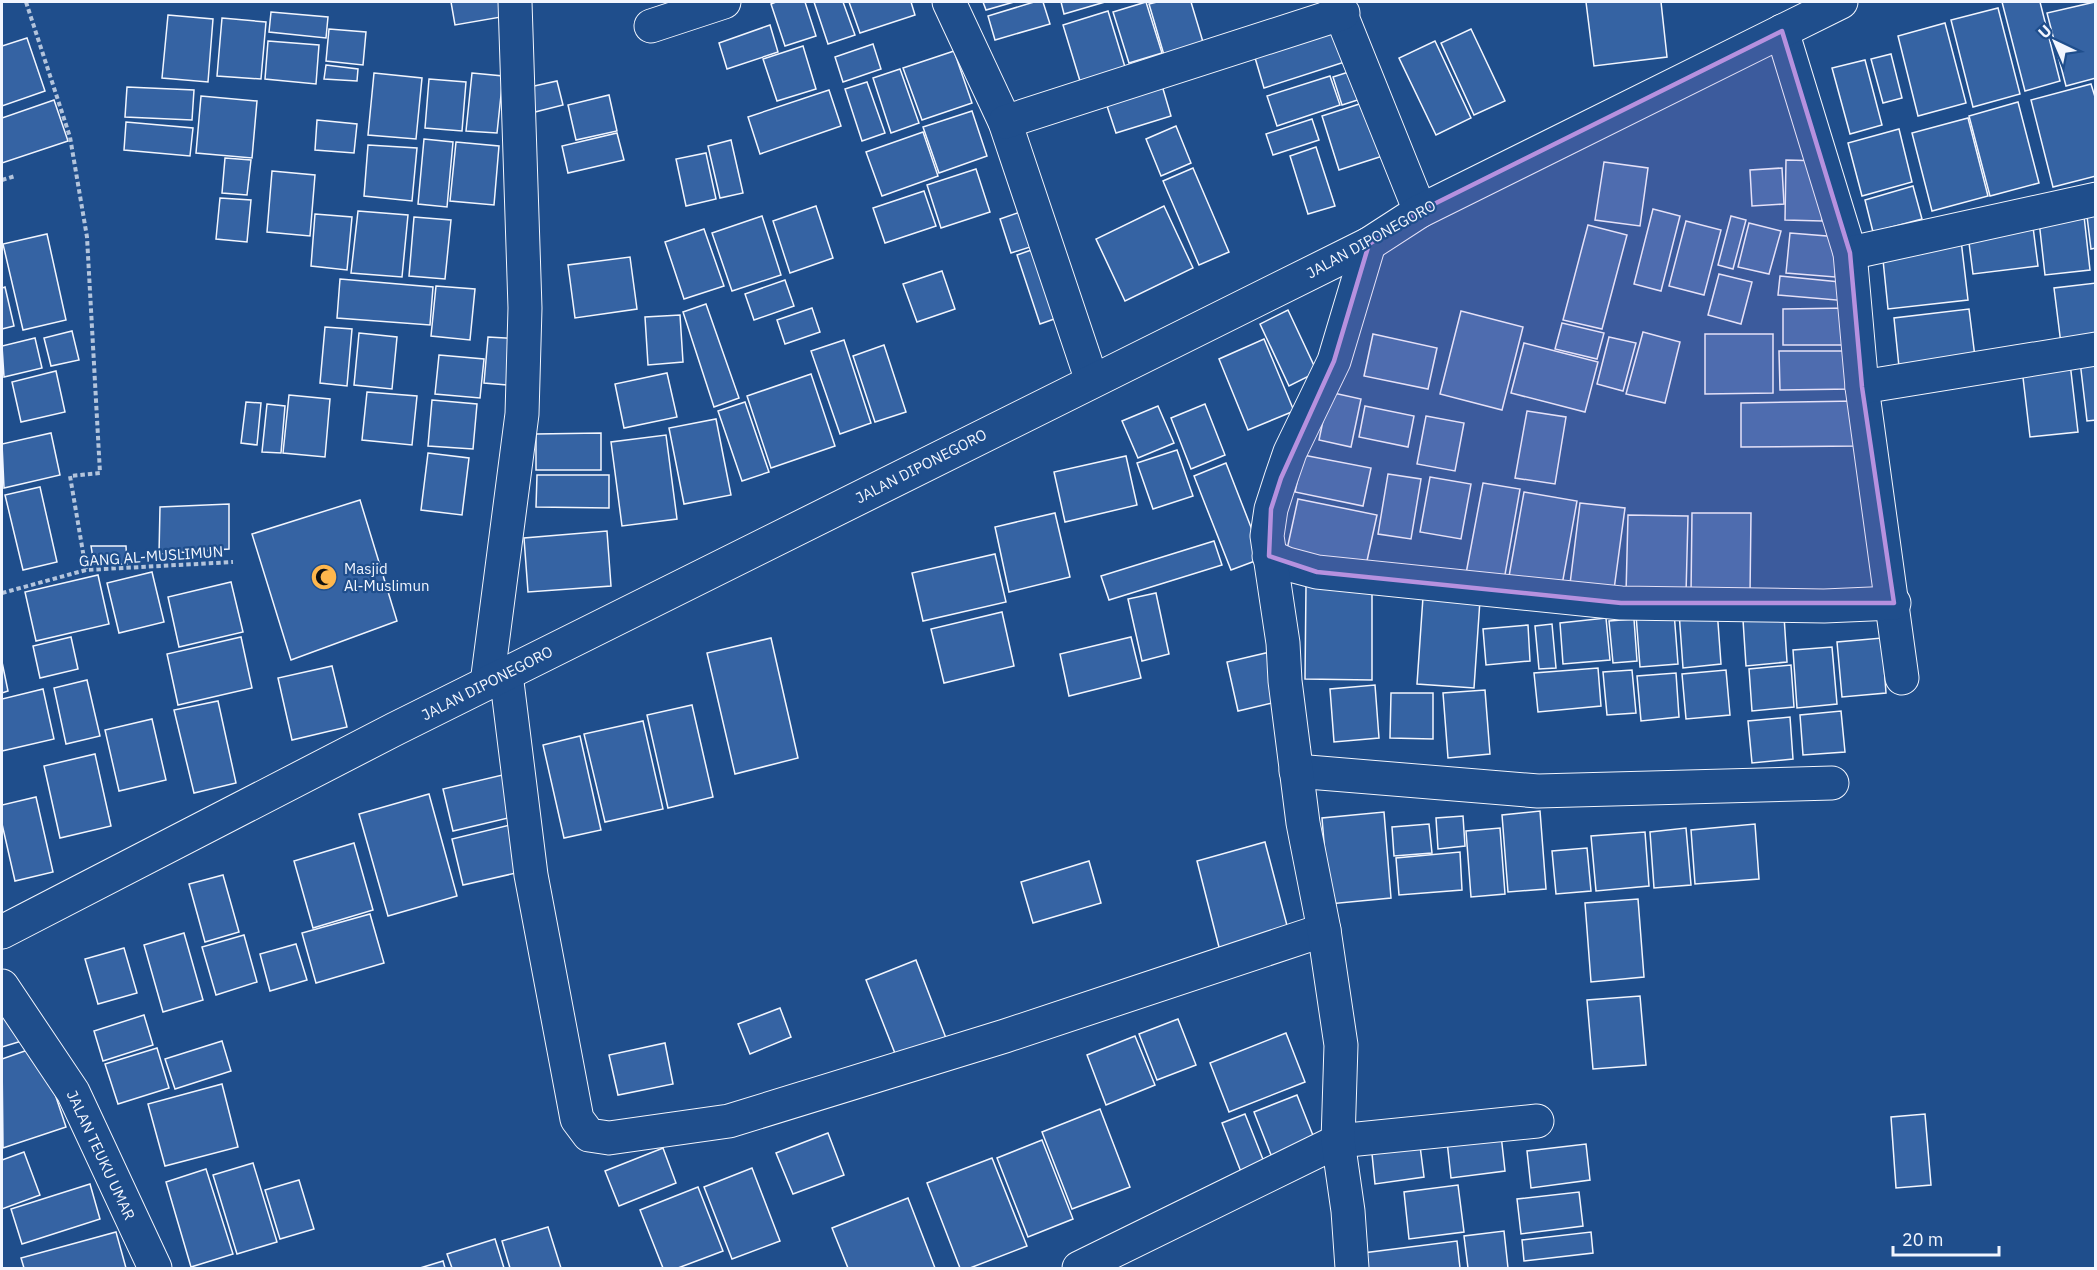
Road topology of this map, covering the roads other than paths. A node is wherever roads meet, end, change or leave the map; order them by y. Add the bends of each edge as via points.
1 (515, 2) edge
2 (724, 2) edge
3 (949, 2) edge
4 (1823, 6) edge
5 (1340, 7) edge
6 (651, 26) dead end
7 (1782, 31) junction
8 (1005, 122) junction
9 (2096, 199) edge
10 (1420, 211) junction
11 (1369, 244) junction
12 (1850, 253) junction
13 (2096, 349) edge
14 (1092, 381) junction
15 (1862, 387) junction
16 (1269, 556) junction
17 (1894, 603) junction
18 (496, 678) junction
19 (1902, 678) dead end
20 (1296, 771) junction
21 (1832, 783) dead end
22 (1324, 930) junction
23 (2, 932) edge
24 (2, 986) edge
25 (1537, 1121) dead end
26 (1338, 1141) junction
27 (155, 1269) edge
28 (1079, 1269) edge
29 (1352, 1269) edge

1 - 18 street via 525,308 522,414
2 - 6 street
3 - 8 street
4 - 7 street, JALAN DIPONEGORO
5 - 8 street
5 - 10 street
7 - 10 street, JALAN DIPONEGORO
7 - 12 street
8 - 14 street
9 - 12 street
10 - 11 street, JALAN DIPONEGORO
11 - 14 street, JALAN DIPONEGORO
11 - 16 street via 1334,361 1290,452 1271,509
12 - 15 street
13 - 15 street
14 - 18 street, JALAN DIPONEGORO
15 - 17 street
16 - 17 street via 1317,572 1621,603 1824,606
16 - 20 street via 1283,643
17 - 19 street
18 - 22 street via 577,1119 589,1135 609,1138 729,1121 1005,1036
18 - 23 street, JALAN DIPONEGORO
20 - 21 street via 1538,791
20 - 22 street
22 - 26 street via 1341,1045
24 - 27 street, JALAN TEUKU UMAR via 73,1092
25 - 26 street
26 - 28 street
26 - 29 street

